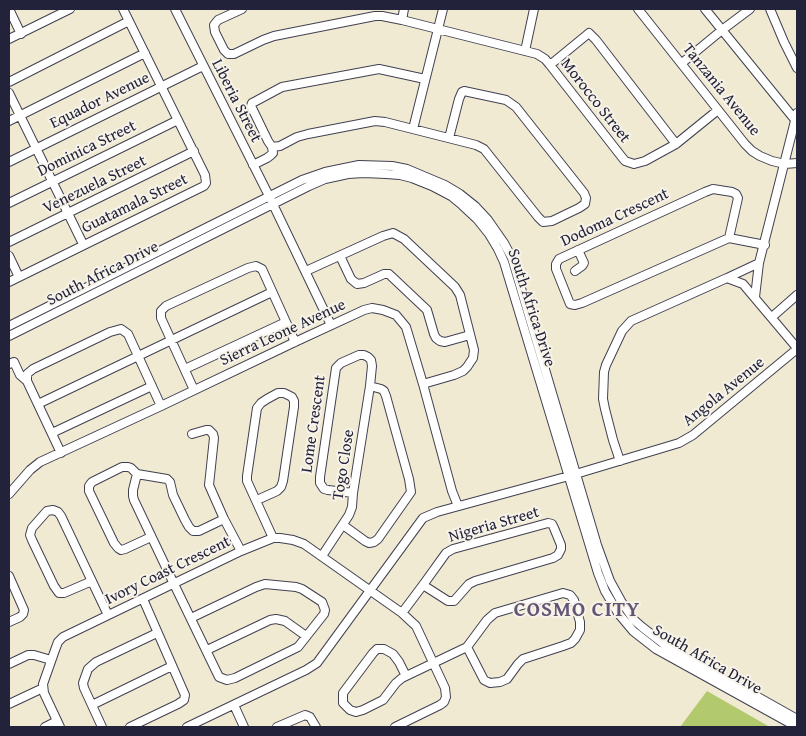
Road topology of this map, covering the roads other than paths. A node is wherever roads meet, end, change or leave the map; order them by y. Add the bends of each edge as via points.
1 (9, 9) edge
2 (70, 9) edge
3 (123, 9) edge
4 (175, 9) edge
5 (242, 9) edge
6 (404, 9) edge
7 (443, 9) edge
8 (534, 9) edge
9 (638, 9) edge
10 (705, 9) edge
11 (750, 9) edge
12 (770, 9) edge
13 (402, 20) junction
14 (129, 22) junction
15 (438, 30) junction
16 (722, 30) junction
17 (21, 34) junction
18 (9, 39) edge
19 (525, 51) junction
20 (145, 53) junction
21 (682, 63) junction
22 (550, 65) junction
23 (203, 66) junction
24 (797, 68) edge
25 (425, 79) junction
26 (9, 82) edge
27 (162, 86) junction
28 (9, 93) edge
29 (718, 110) junction
30 (20, 115) junction
31 (178, 120) junction
32 (9, 121) edge
33 (796, 121) edge
34 (413, 129) junction
35 (449, 138) junction
36 (676, 144) junction
37 (272, 147) junction
38 (36, 148) junction
39 (194, 151) junction
40 (9, 162) edge
41 (797, 163) edge
42 (785, 164) junction
43 (253, 165) junction
44 (53, 182) junction
45 (269, 196) junction
46 (9, 203) edge
47 (273, 205) junction
48 (68, 214) junction
49 (729, 238) junction
50 (9, 242) edge
51 (83, 244) junction
52 (764, 246) junction
53 (578, 250) junction
54 (9, 256) edge
55 (340, 256) junction
56 (759, 263) junction
57 (306, 271) junction
58 (574, 271) dead end
59 (19, 276) junction
60 (727, 278) junction
61 (9, 282) edge
62 (272, 292) junction
63 (797, 295) edge
64 (755, 297) junction
65 (772, 317) junction
66 (286, 322) junction
67 (330, 325) junction
68 (9, 326) edge
69 (470, 335) junction
70 (9, 336) edge
71 (172, 340) junction
72 (295, 342) junction
73 (797, 349) edge
74 (138, 356) junction
75 (9, 364) edge
76 (185, 369) junction
77 (27, 381) junction
78 (423, 384) junction
79 (152, 386) junction
80 (370, 386) junction
81 (194, 390) junction
82 (38, 404) junction
83 (161, 406) junction
84 (52, 433) junction
85 (192, 434) dead end
86 (61, 453) junction
87 (620, 461) junction
88 (137, 474) junction
89 (572, 475) junction
90 (10, 491) edge
91 (353, 494) junction
92 (257, 500) junction
93 (458, 506) junction
94 (224, 519) junction
95 (343, 525) junction
96 (152, 537) junction
97 (273, 538) junction
98 (241, 551) junction
99 (322, 556) junction
100 (10, 580) edge
101 (92, 581) junction
102 (174, 584) junction
103 (423, 585) junction
104 (370, 590) junction
105 (142, 600) junction
106 (402, 613) junction
107 (108, 615) junction
108 (191, 618) junction
109 (9, 622) edge
110 (157, 633) junction
111 (306, 636) junction
112 (468, 647) junction
113 (207, 650) junction
114 (51, 660) junction
115 (9, 664) edge
116 (434, 664) junction
117 (172, 666) junction
118 (406, 676) junction
119 (43, 688) junction
120 (9, 704) edge
121 (92, 705) junction
122 (234, 705) junction
123 (797, 718) edge
124 (59, 724) edge
125 (45, 727) edge
126 (102, 727) edge
127 (130, 727) edge
128 (187, 727) edge
129 (244, 727) edge
130 (277, 727) edge
131 (316, 727) edge
132 (395, 727) edge
133 (797, 727) edge

1 - 17 street
2 - 17 street
3 - 14 street, Guatamala Street
4 - 23 street, Liberia Street
5 - 13 street, Morocco Street via 214,25 228,54 274,36 375,16
6 - 13 street
7 - 15 street
8 - 19 street
9 - 21 street, Tanzania Avenue
10 - 16 street
11 - 16 street
12 - 24 street
13 - 15 street, Morocco Street
14 - 20 street, Guatamala Street
14 - 26 street
15 - 19 street, Morocco Street
15 - 25 street
16 - 21 street
16 - 33 street
17 - 18 street
19 - 22 street, Morocco Street via 537,54
20 - 27 street, Guatamala Street
20 - 30 street
21 - 29 street, Tanzania Avenue
22 - 36 street, Morocco Street via 625,161 638,164
22 - 36 street via 589,33
23 - 27 street, Equador Avenue
23 - 43 street, Liberia Street
25 - 34 street
25 - 37 street via 379,69 282,87 252,103
27 - 31 street, Guatamala Street
27 - 38 street, Equador Avenue
28 - 30 street
29 - 36 street, Morocco Street
29 - 42 street, Tanzania Avenue via 752,151
30 - 32 street
30 - 38 street
31 - 39 street, Guatamala Street
31 - 44 street, Dominica Street
33 - 42 street
34 - 35 street
34 - 37 street via 375,121 308,134
35 - 35 street via 484,148 543,222 552,221 585,204 584,193 516,107 506,100 462,92
37 - 43 street via 271,155
38 - 40 street, Equador Avenue
38 - 44 street
39 - 48 street, Venezuela Street
39 - 51 street, Guatamala Street via 205,174 204,186
41 - 42 street, Tanzania Avenue
42 - 52 street
43 - 45 street, Liberia Street
44 - 46 street, Dominica Street
44 - 48 street
45 - 47 street, Liberia Street
45 - 68 street, South Africa Drive
45 - 89 street, South Africa Drive via 325,172 367,164 407,169 425,176 460,194 474,206 496,230 512,258
47 - 57 street, Liberia Street
47 - 70 street, South Africa Drive
47 - 89 street, South Africa Drive via 324,179 364,173 412,178 451,196 462,205 489,234 504,262
48 - 50 street, Venezuela Street
48 - 51 street
49 - 52 street
49 - 53 street, Dodoma Crescent via 738,198 732,192 713,189
49 - 53 street, Dodoma Crescent via 575,306 567,300 556,264 559,259
51 - 59 street, Guatamala Street
52 - 56 street
53 - 58 street via 584,263
54 - 59 street
55 - 57 street
55 - 69 street via 357,284 389,274 427,310 434,334 440,341
55 - 69 street via 388,234 398,235 458,291
56 - 60 street
56 - 64 street
57 - 67 street, Liberia Street
59 - 61 street, Guatamala Street
60 - 64 street via 743,284
60 - 87 street via 631,321 622,331 604,372 603,389 605,410
62 - 66 street
62 - 71 street
62 - 71 street via 262,269 253,266 166,306 161,311 161,318
63 - 65 street
64 - 65 street
65 - 73 street
66 - 72 street
66 - 76 street
67 - 72 street, Sierra Leone Avenue
67 - 78 street, Sierra Leone Avenue via 368,309 396,315 409,334
69 - 78 street via 474,355 464,371
71 - 74 street
71 - 76 street
72 - 81 street, Sierra Leone Avenue
73 - 87 street, Angola Avenue via 693,435 678,443
74 - 77 street via 128,334 118,329 33,370
74 - 79 street
74 - 82 street
75 - 77 street via 14,362
76 - 81 street
77 - 82 street
78 - 93 street, Sierra Leone Avenue
79 - 83 street
79 - 84 street
80 - 91 street, Togo Close
80 - 91 street, Lome Crescent via 372,366 368,357 359,355 336,368 320,483 324,489
80 - 95 street via 384,391 411,492 374,542 365,542
81 - 83 street, Sierra Leone Avenue
82 - 84 street
83 - 86 street, Sierra Leone Avenue
84 - 86 street
85 - 94 street via 206,430 214,434 209,485
86 - 90 street, Sierra Leone Avenue via 33,467
87 - 89 street, Angola Avenue
88 - 94 street via 167,479 193,531
88 - 96 street via 133,496
88 - 96 street via 131,468 122,468 92,482 89,491 118,548 128,548
89 - 93 street, Angola Avenue
89 - 123 street, South Africa Drive via 610,581 634,620 669,648
89 - 133 street, South Africa Drive via 601,583 626,623 665,655
91 - 95 street, Togo Close via 350,515
92 - 92 street via 277,491 283,481 294,407 292,397 284,393 267,399 257,408 247,476
92 - 97 street
93 - 104 street, Angola Avenue via 423,518
94 - 98 street
95 - 99 street, Togo Close
96 - 102 street
97 - 98 street, Ivory Coast Crescent
97 - 99 street, Ivory Coast Crescent via 298,541
98 - 102 street, Ivory Coast Crescent
99 - 104 street, Ivory Coast Crescent
100 - 109 street via 23,612
101 - 101 street via 64,593 54,586 30,535 47,511 54,510 61,516
101 - 107 street
102 - 105 street, Ivory Coast Crescent
102 - 108 street
103 - 103 street, Nigeria Street via 446,553 453,549 545,523 552,524 554,528 561,550 558,556 475,581 454,601 448,601
103 - 106 street, Nigeria Street
104 - 106 street, Ivory Coast Crescent
104 - 122 street, Angola Avenue via 317,663
105 - 107 street, Ivory Coast Crescent
105 - 110 street
106 - 116 street, Ivory Coast Crescent via 416,626
107 - 114 street, Ivory Coast Crescent via 63,637
108 - 111 street via 260,585 296,587 322,602 325,610
108 - 113 street
110 - 117 street
110 - 121 street via 90,667 83,685
111 - 113 street via 285,621 276,619
111 - 113 street via 298,648 227,680 219,677
112 - 112 street via 495,613 563,593 574,600 580,622 579,634 573,642 523,659 500,682 484,680
112 - 116 street
114 - 115 street via 28,655
114 - 119 street, Ivory Coast Crescent
116 - 118 street
116 - 132 street, Ivory Coast Crescent via 446,688 445,700
117 - 121 street
117 - 127 street via 185,692 184,700
118 - 118 street via 383,700 363,710 353,711 343,703 346,688 377,649 384,648 393,654
119 - 120 street
119 - 124 street
121 - 126 street
122 - 128 street, Angola Avenue
122 - 129 street
124 - 125 street
130 - 131 street via 305,715

